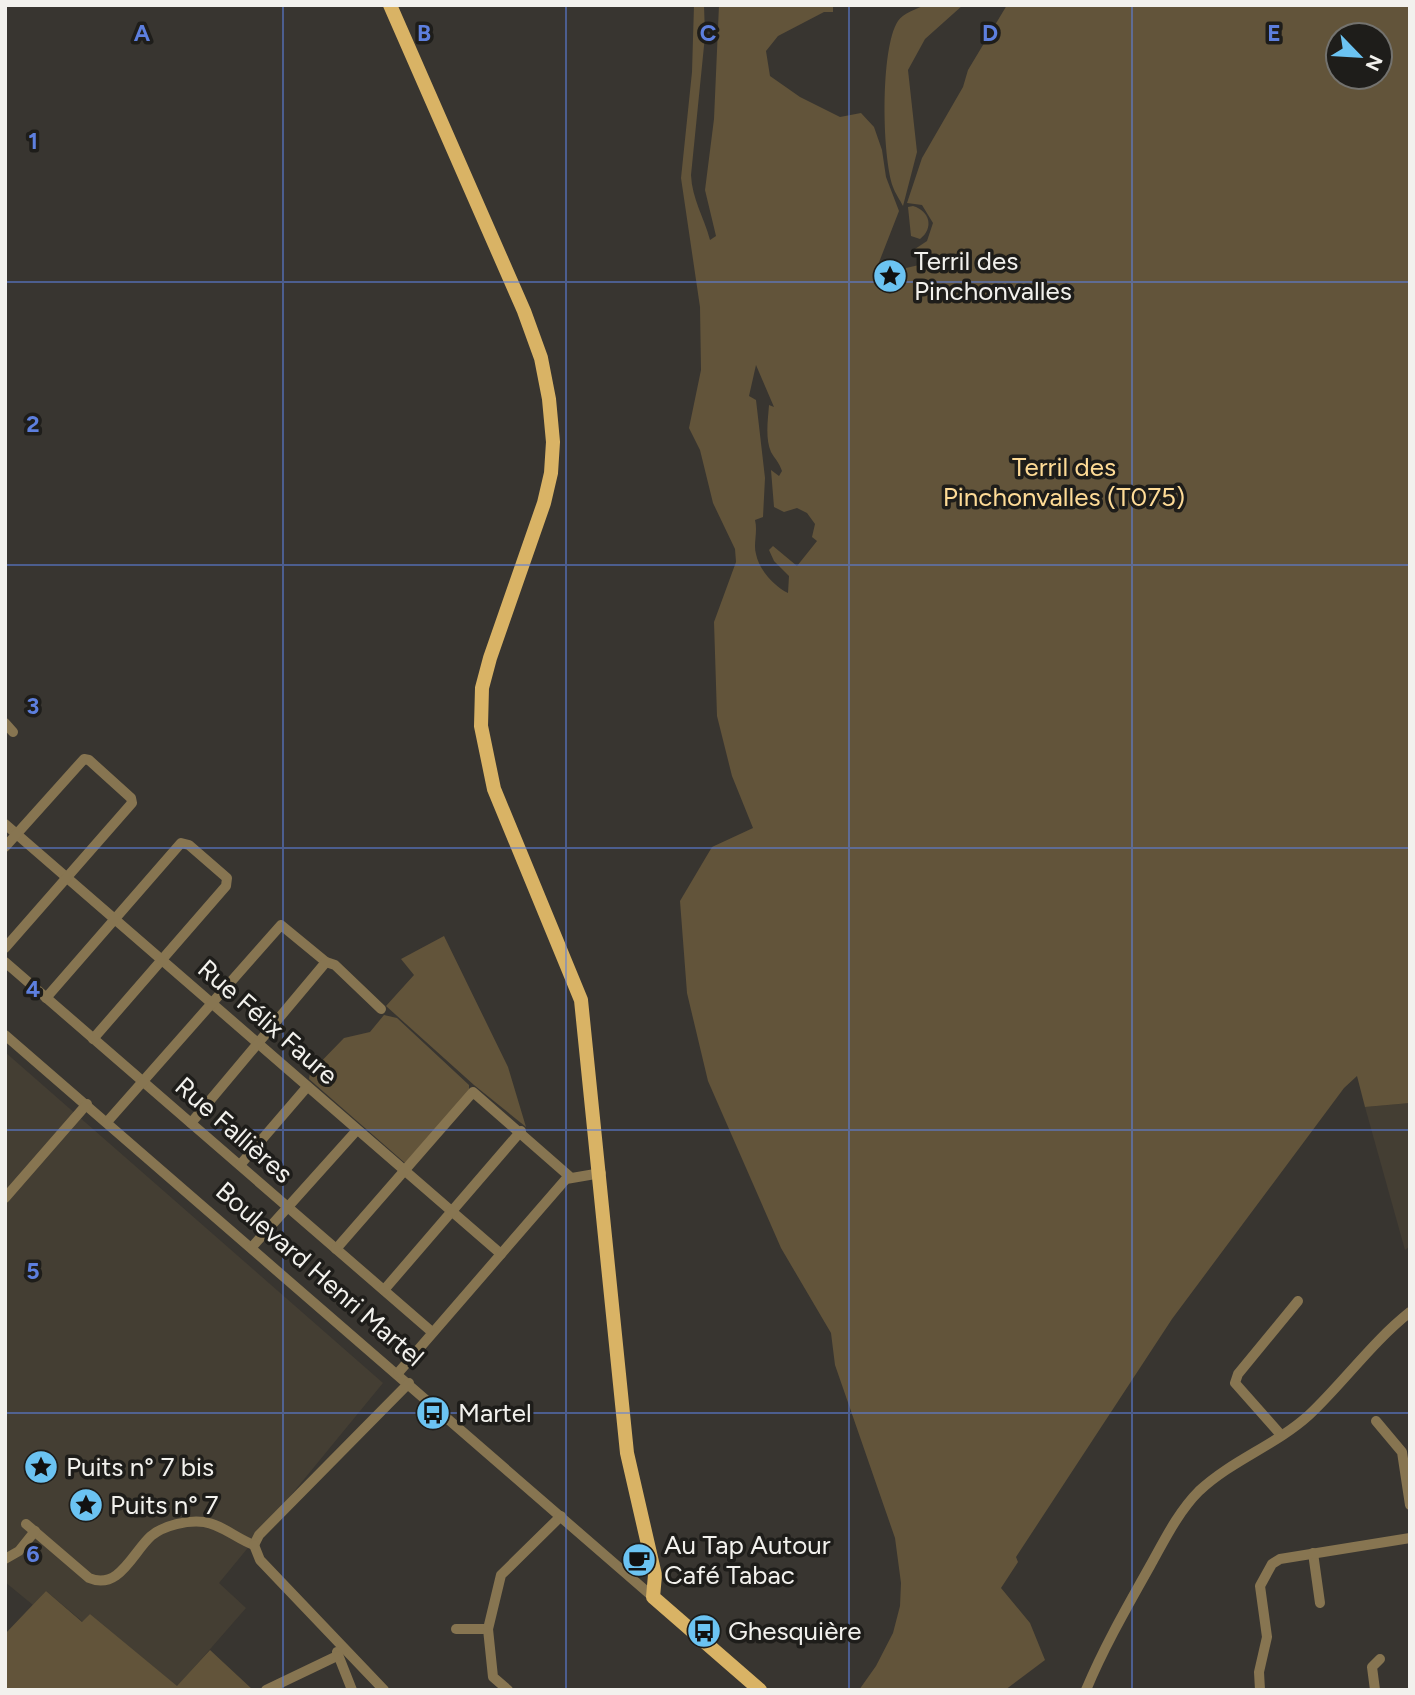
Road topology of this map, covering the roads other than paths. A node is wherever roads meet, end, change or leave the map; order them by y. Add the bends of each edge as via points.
1 (390, 5) edge
2 (5, 723) edge
3 (13, 732) dead end
4 (5, 824) edge
5 (16, 834) junction
6 (5, 847) edge
7 (67, 878) junction
8 (114, 920) junction
9 (5, 948) edge
10 (162, 959) junction
11 (5, 962) edge
12 (327, 962) junction
13 (46, 998) junction
14 (211, 1003) junction
15 (381, 1009) dead end
16 (5, 1035) edge
17 (93, 1039) junction
18 (259, 1044) junction
19 (143, 1082) junction
20 (307, 1087) junction
21 (87, 1104) junction
22 (107, 1122) junction
23 (191, 1123) junction
24 (357, 1130) junction
25 (522, 1131) junction
26 (240, 1166) junction
27 (404, 1170) junction
28 (601, 1173) junction
29 (569, 1176) junction
30 (5, 1198) edge
31 (288, 1207) junction
32 (452, 1213) junction
33 (252, 1247) junction
34 (336, 1249) junction
35 (502, 1254) junction
36 (384, 1290) junction
37 (1298, 1301) dead end
38 (1410, 1311) edge
39 (432, 1332) junction
40 (398, 1373) junction
41 (409, 1383) junction
42 (1376, 1422) dead end
43 (1281, 1435) junction
44 (1410, 1505) edge
45 (561, 1516) junction
46 (1410, 1538) edge
47 (254, 1545) junction
48 (1313, 1553) junction
49 (5, 1559) edge
50 (653, 1597) junction
51 (1320, 1603) dead end
52 (456, 1629) dead end
53 (488, 1629) junction
54 (336, 1639) junction
55 (337, 1656) junction
56 (1380, 1659) dead end
57 (1259, 1687) edge
58 (266, 1690) edge
59 (352, 1690) edge
60 (384, 1690) edge
61 (508, 1690) edge
62 (760, 1690) edge
63 (1086, 1690) edge
64 (1375, 1690) edge

1 - 28 main road via 524,311 545,377 552,424 551,473 487,667 481,726 494,789 582,1000
2 - 3 street
4 - 5 street, Rue Félix Faure
5 - 6 street
5 - 7 street, Rue Félix Faure
5 - 7 street via 84,759 89,760 128,794 132,803
7 - 8 street, Rue Félix Faure
7 - 9 street
8 - 10 street, Rue Félix Faure
8 - 10 street via 181,844 189,845 227,878 226,886
8 - 13 street
10 - 14 street, Rue Félix Faure
10 - 17 street
11 - 13 street, Rue Fallières
12 - 14 street via 281,925
12 - 15 street
12 - 18 street
13 - 17 street, Rue Fallières
14 - 18 street, Rue Félix Faure
14 - 19 street
16 - 21 street, Boulevard Henri Martel
17 - 19 street, Rue Fallières
18 - 20 street, Rue Félix Faure
18 - 23 street
19 - 22 street
19 - 23 street, Rue Fallières
20 - 24 street, Rue Félix Faure
20 - 26 street
21 - 22 street, Boulevard Henri Martel
21 - 30 street
22 - 33 street, Boulevard Henri Martel
23 - 26 street, Rue Fallières
24 - 27 street, Rue Félix Faure
24 - 31 street
25 - 27 street via 473,1091
25 - 29 street
25 - 32 street
26 - 31 street, Rue Fallières
27 - 32 street, Rue Félix Faure
27 - 34 street
28 - 29 street
28 - 50 main road via 627,1453 655,1575
29 - 35 street
31 - 33 street
31 - 34 street, Rue Fallières
32 - 35 street, Rue Félix Faure
32 - 36 street
33 - 40 street, Boulevard Henri Martel
34 - 36 street, Rue Fallières
35 - 39 street
36 - 39 street, Rue Fallières
37 - 43 street via 1235,1382
38 - 43 street via 1311,1413
39 - 40 street
40 - 41 street, Boulevard Henri Martel
41 - 45 street, Boulevard Henri Martel
41 - 47 street
42 - 44 street via 1402,1452
43 - 63 street via 1217,1476 1182,1511 1102,1651
45 - 50 street, Boulevard Henri Martel
45 - 53 street via 501,1575
46 - 48 street
47 - 49 street via 206,1522 176,1524 154,1534 119,1574 101,1581 89,1578 31,1527 19,1551
47 - 54 street via 260,1560
48 - 51 street
48 - 57 street via 1280,1559 1261,1581 1267,1637
50 - 62 main road, Boulevard Henri Martel
52 - 53 street
53 - 61 street via 494,1677
54 - 55 street
54 - 60 street
55 - 58 street
55 - 59 street
56 - 64 street via 1372,1667

